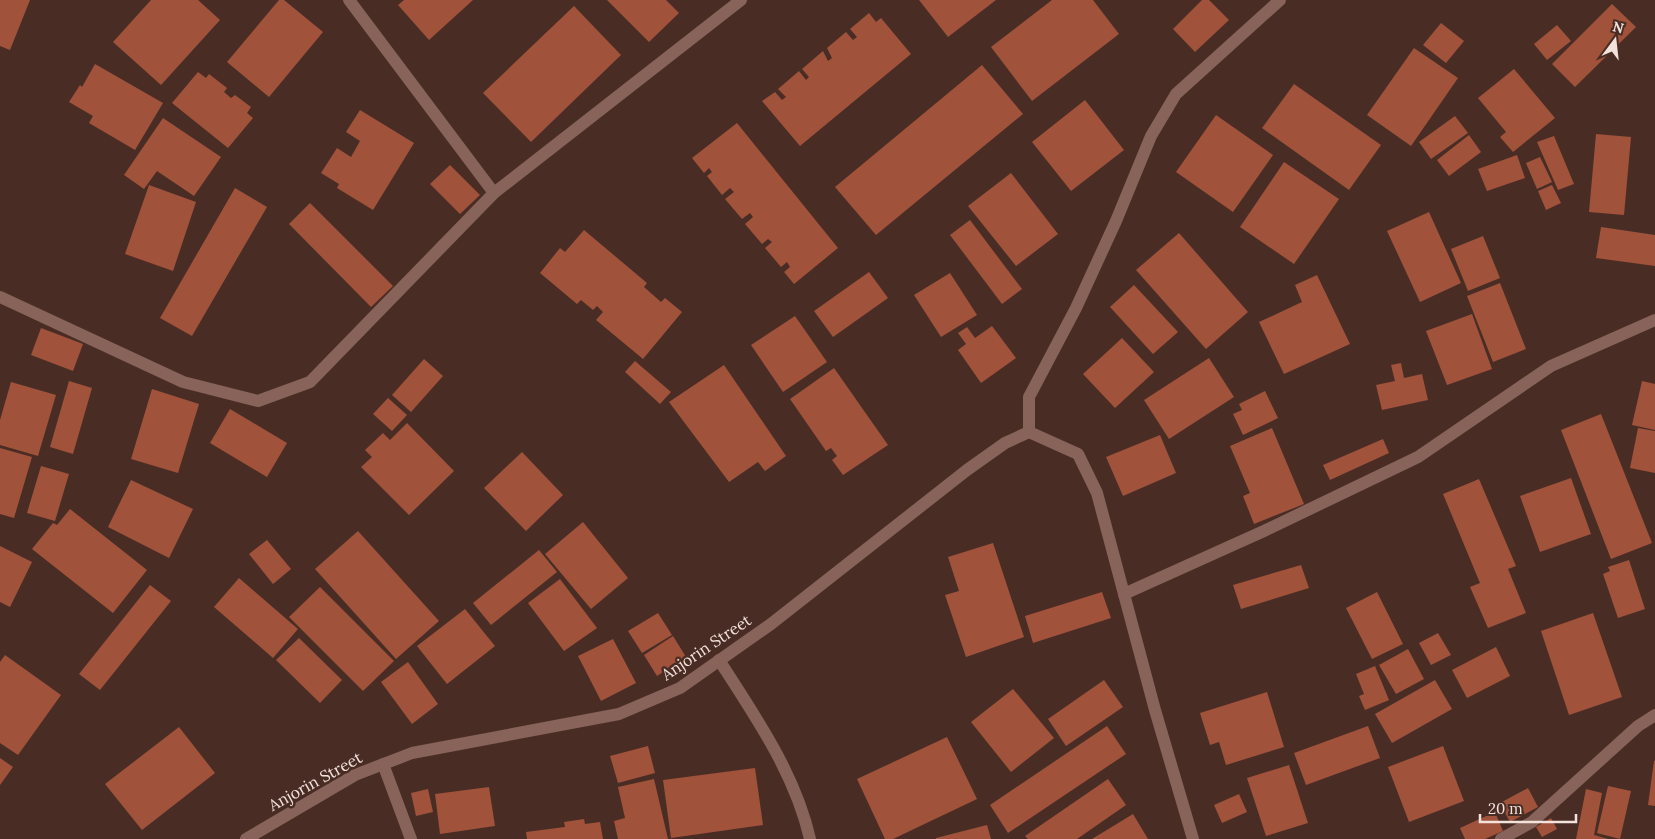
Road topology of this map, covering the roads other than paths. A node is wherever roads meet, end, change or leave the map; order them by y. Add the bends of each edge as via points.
1 (350, 0) edge
2 (740, 0) edge
3 (1280, 0) edge
4 (494, 193) junction
5 (0, 298) edge
6 (1655, 320) edge
7 (1029, 432) junction
8 (1124, 594) junction
9 (719, 660) junction
10 (1655, 715) edge
11 (383, 764) junction
12 (246, 839) edge
13 (411, 839) edge
14 (810, 839) edge
15 (1193, 839) edge
16 (1501, 839) edge

1 - 4 street
2 - 4 street
3 - 7 street via 1176,94 1151,136 1076,308 1029,397
4 - 5 street via 310,382 258,401 183,382
6 - 8 street via 1551,366 1418,457 1264,532
7 - 8 street via 1078,454 1097,493
7 - 9 street, Anjorin Street via 1005,443 967,470 771,624
8 - 15 street
9 - 11 street, Anjorin Street via 680,688 619,714 412,753
9 - 14 street via 779,755
10 - 16 street via 1638,726 1532,822
11 - 12 street, Anjorin Street via 355,775
11 - 13 street

